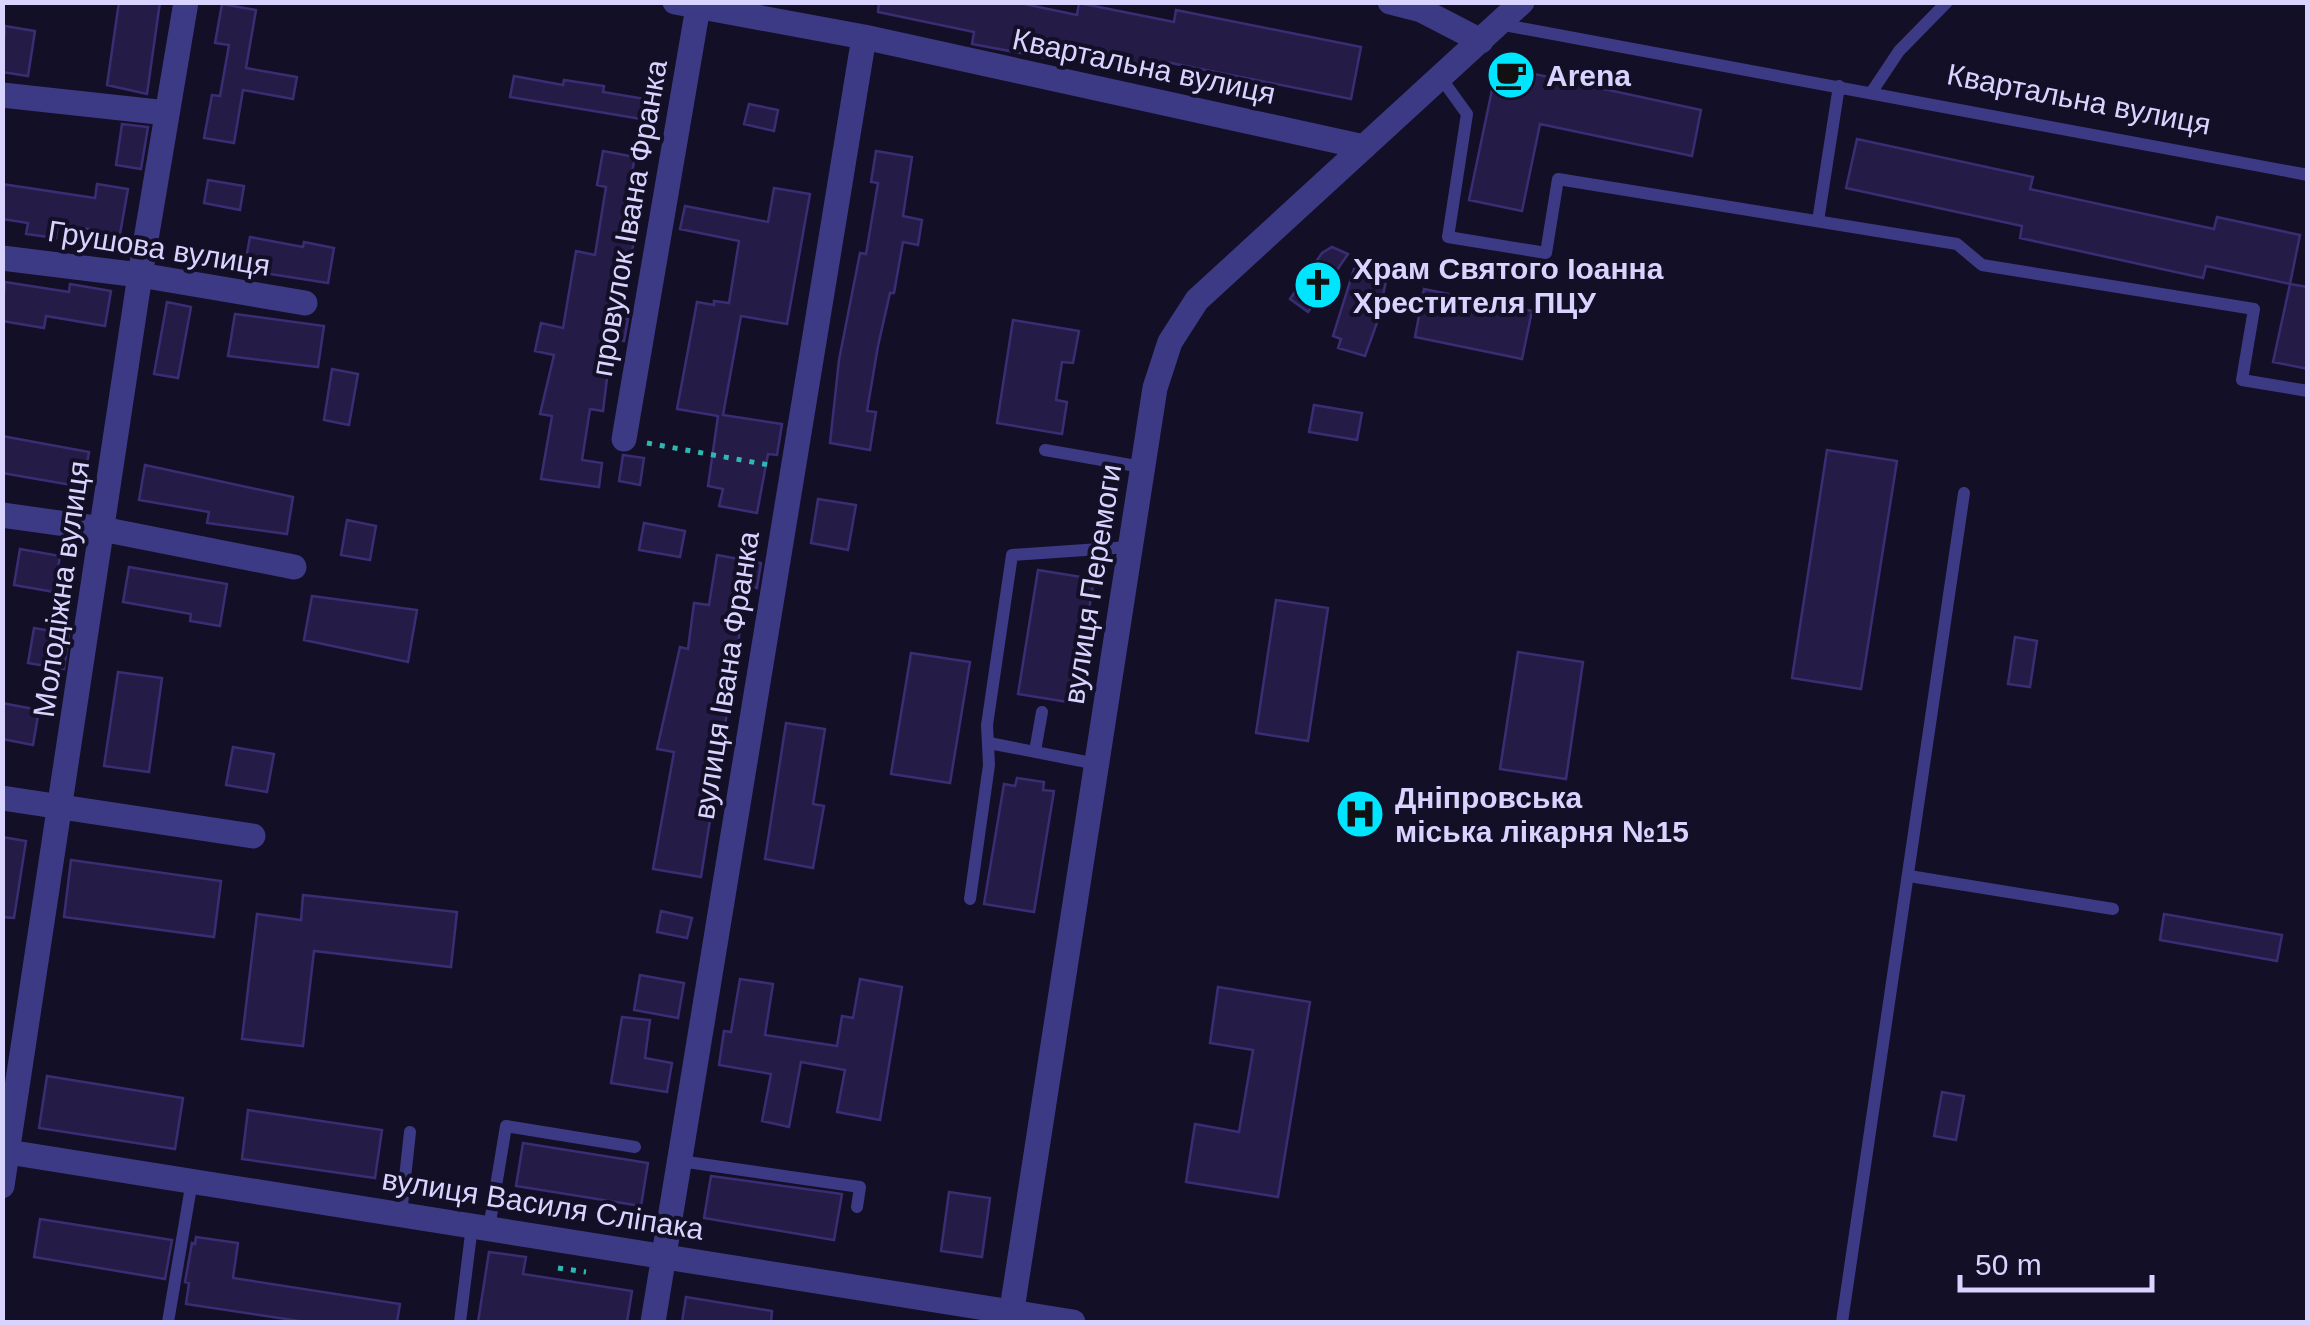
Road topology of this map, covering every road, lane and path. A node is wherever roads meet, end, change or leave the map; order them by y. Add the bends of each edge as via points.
1 (186, 2) edge
2 (1390, 2) edge
3 (1522, 2) edge
4 (1947, 2) edge
5 (686, 5) edge
6 (1490, 32) junction
7 (864, 38) junction
8 (1441, 78) junction
9 (1840, 86) junction
10 (1871, 92) junction
11 (2, 95) edge
12 (167, 112) junction
13 (1364, 147) junction
14 (2308, 175) edge
15 (1818, 221) junction
16 (2, 258) edge
17 (140, 276) junction
18 (305, 303) dead end
19 (2308, 391) edge
20 (624, 439) joint
21 (1045, 450) dead end
22 (1142, 466) junction
23 (793, 469) junction
24 (1964, 493) dead end
25 (2, 515) edge
26 (102, 529) junction
27 (1129, 547) junction
28 (294, 567) dead end
29 (1042, 712) dead end
30 (988, 743) junction
31 (1035, 751) junction
32 (1097, 764) junction
33 (2, 798) edge
34 (62, 805) junction
35 (253, 836) dead end
36 (1909, 876) junction
37 (970, 899) dead end
38 (2114, 909) dead end
39 (410, 1132) dead end
40 (635, 1147) dead end
41 (6, 1151) edge
42 (680, 1161) junction
43 (192, 1180) junction
44 (2, 1186) edge
45 (857, 1207) dead end
46 (401, 1214) junction
47 (480, 1227) junction
48 (664, 1256) junction
49 (1010, 1317) edge
50 (168, 1322) edge
51 (460, 1322) edge
52 (653, 1322) edge
53 (1073, 1322) edge
54 (1842, 1322) edge

1 - 12 street, Молодіжна вулиця
2 - 6 street, Квартальна вулиця
3 - 6 street, вулиця Перемоги
4 - 10 lane via 1899,51
5 - 7 street, Квартальна вулиця
5 - 20 street, провулок Івана Франка
6 - 8 street, вулиця Перемоги
6 - 9 lane, Квартальна вулиця
7 - 13 street, Квартальна вулиця
7 - 23 street, вулиця Івана Франка
8 - 13 street, вулиця Перемоги
8 - 15 lane via 1467,114 1448,237 1546,253 1558,179
9 - 10 lane, Квартальна вулиця
9 - 15 lane
10 - 14 lane, Квартальна вулиця
11 - 12 street
12 - 17 street, Молодіжна вулиця
13 - 22 street, вулиця Перемоги via 1197,300 1170,342
15 - 19 lane via 1957,244 1982,264 2254,308 2242,380
16 - 17 street, Грушова вулиця
17 - 18 street, Грушова вулиця
17 - 26 street, Молодіжна вулиця
20 - 23 path
21 - 22 lane
22 - 27 street, вулиця Перемоги
23 - 42 street, вулиця Івана Франка
24 - 36 lane
25 - 26 street
26 - 28 street
26 - 34 street, Молодіжна вулиця
27 - 30 lane via 1012,555
27 - 32 street, вулиця Перемоги
29 - 31 lane
30 - 31 lane
30 - 37 lane
31 - 32 lane
32 - 49 street, вулиця Перемоги
33 - 34 street
34 - 35 street
34 - 41 street, Молодіжна вулиця
36 - 38 lane
36 - 54 lane
39 - 46 lane
40 - 47 lane via 506,1126
41 - 43 street, вулиця Василя Сліпака
41 - 44 street, Молодіжна вулиця
42 - 45 lane via 860,1187
42 - 48 street, вулиця Івана Франка
43 - 46 street, вулиця Василя Сліпака
43 - 50 lane
46 - 47 street, вулиця Василя Сліпака
47 - 48 street, вулиця Василя Сліпака
47 - 51 lane
48 - 49 street, вулиця Василя Сліпака
48 - 52 street, вулиця Івана Франка
49 - 53 street, вулиця Василя Сліпака

